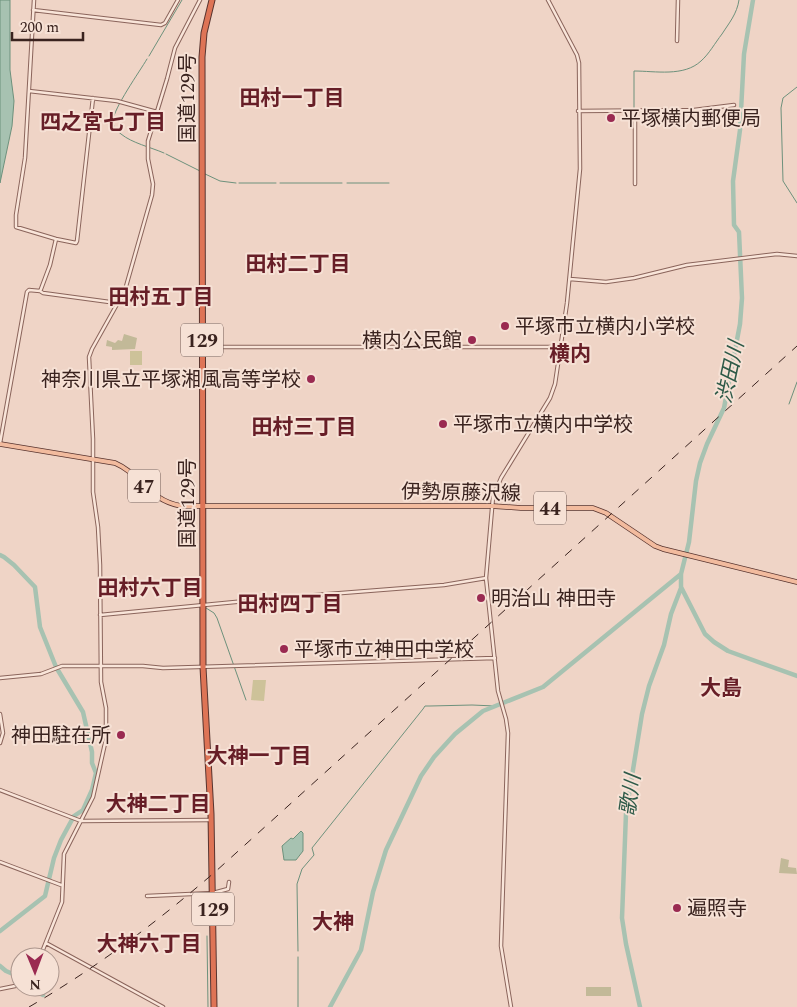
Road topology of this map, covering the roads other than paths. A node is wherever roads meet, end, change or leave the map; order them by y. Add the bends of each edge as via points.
1 (34, 0) edge
2 (178, 0) edge
3 (200, 0) edge
4 (211, 0) edge
5 (548, 0) edge
6 (678, 0) edge
7 (34, 10) junction
8 (677, 41) dead end
9 (29, 90) junction
10 (93, 98) junction
11 (734, 105) dead end
12 (578, 111) junction
13 (635, 111) junction
14 (157, 112) junction
15 (635, 184) dead end
16 (56, 239) junction
17 (797, 256) edge
18 (570, 279) junction
19 (40, 292) junction
20 (117, 303) junction
21 (200, 347) junction
22 (561, 347) junction
23 (0, 444) edge
24 (93, 459) junction
25 (201, 506) junction
26 (492, 506) junction
27 (486, 578) junction
28 (797, 582) edge
29 (201, 605) junction
30 (100, 614) junction
31 (495, 658) junction
32 (101, 666) junction
33 (201, 667) junction
34 (0, 678) edge
35 (0, 714) edge
36 (0, 743) edge
37 (0, 790) edge
38 (210, 820) junction
39 (81, 821) junction
40 (0, 862) edge
41 (229, 882) dead end
42 (61, 885) junction
43 (211, 893) junction
44 (147, 896) dead end
45 (46, 943) junction
46 (44, 947) edge
47 (163, 1007) edge
48 (213, 1007) edge
49 (511, 1007) edge

1 - 7 street
2 - 7 street via 161,25
3 - 14 street via 175,48
4 - 21 highway, 国道129号 / 129 via 201,32 199,57
5 - 12 street via 579,63
6 - 8 street
7 - 9 street
9 - 10 street
9 - 16 street via 25,158 15,225
10 - 14 street via 124,102
10 - 16 street via 77,241
11 - 13 street via 694,110
12 - 13 street
12 - 18 street via 580,169
13 - 15 street
14 - 20 street via 147,146 153,189 126,287
16 - 19 street
17 - 18 street via 784,254 686,265 612,282
18 - 22 street
19 - 20 street
19 - 23 street via 27,292
20 - 24 street via 90,354
21 - 22 street
21 - 25 highway, 国道129号 / 129
22 - 26 street via 553,391 501,478
23 - 24 main road, 47
24 - 25 main road, 47 via 122,466 163,500 181,506
24 - 30 street
25 - 26 main road, 伊勢原藤沢線 / 44
25 - 29 highway, 国道129号 / 129
26 - 27 street
26 - 28 main road, 伊勢原藤沢線 / 44 via 593,508 606,513 655,546
27 - 29 street via 444,585
27 - 31 street
29 - 30 street
29 - 33 highway, 国道129号 / 129
30 - 32 street
31 - 33 street
31 - 49 street via 498,691 508,734 500,946
32 - 33 street
32 - 34 street via 68,666 42,674
32 - 39 street via 106,739 96,788
33 - 38 highway, 国道129号 / 129
35 - 36 street via 3,733
37 - 39 street
38 - 39 street
38 - 43 highway, 国道129号 / 129
39 - 42 street via 64,854
40 - 42 street
41 - 43 street via 228,889
42 - 45 street via 62,902
43 - 44 street
43 - 48 highway, 国道129号 / 129
45 - 46 street
45 - 47 street

